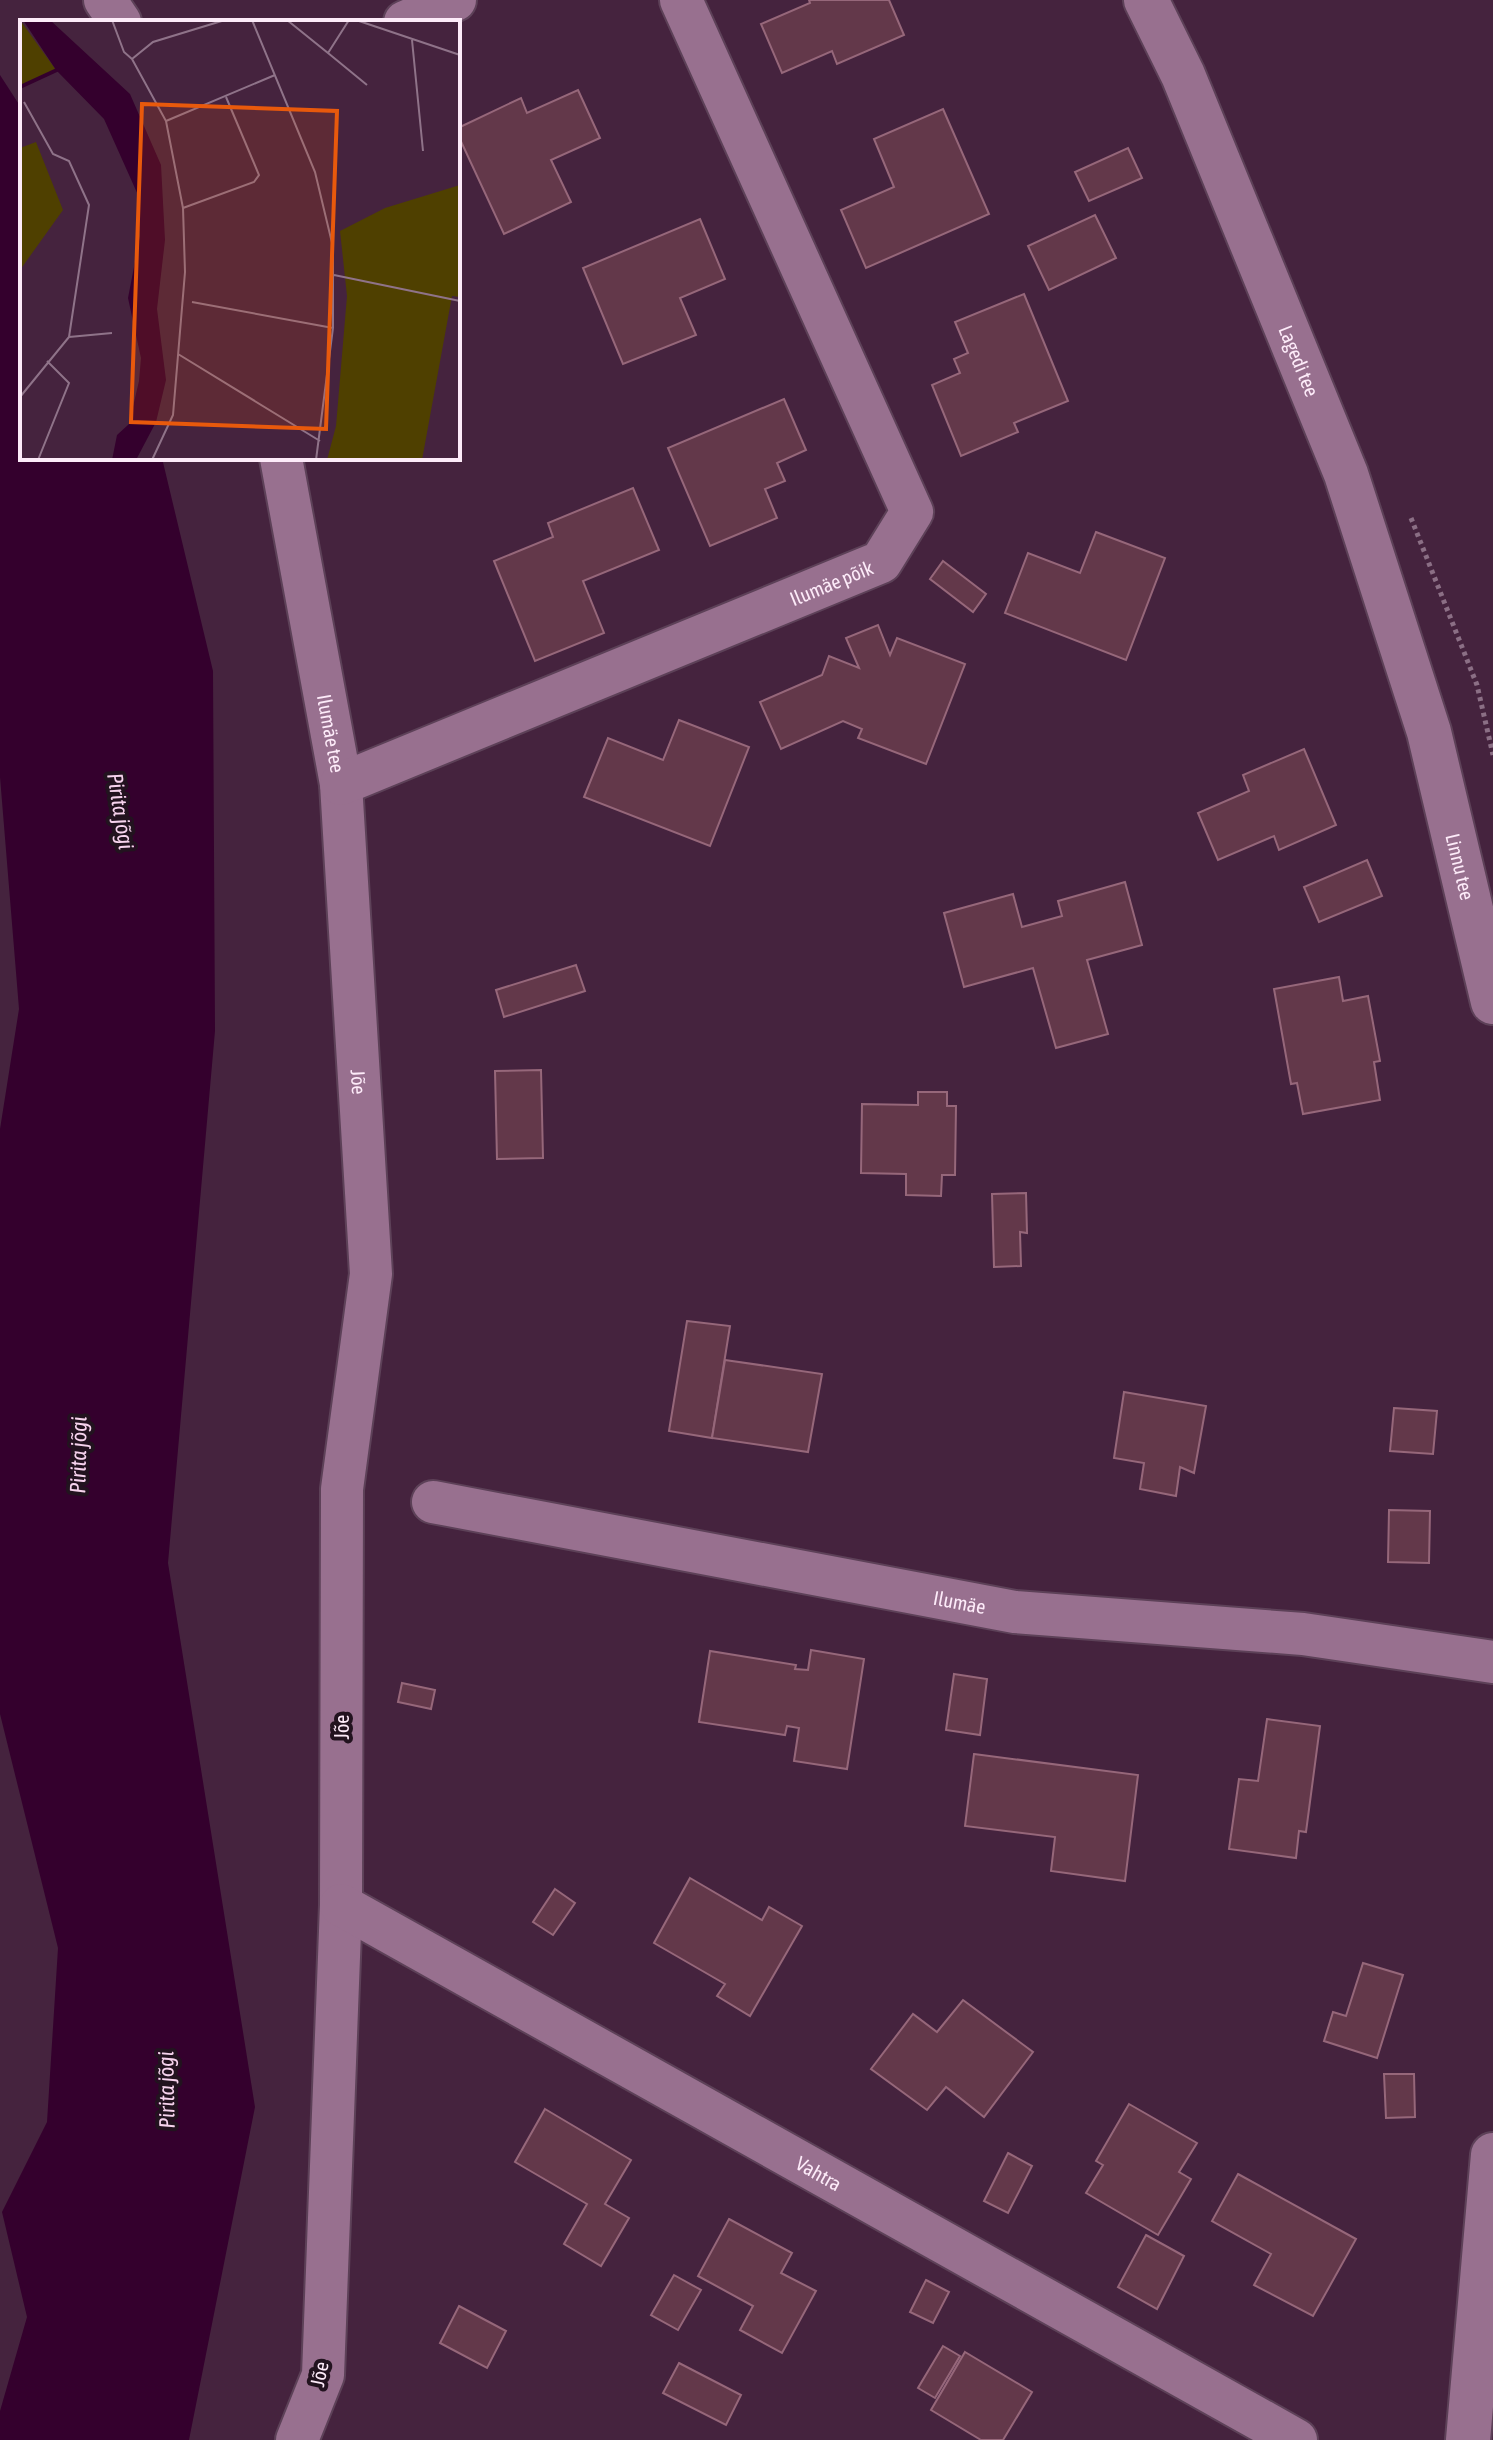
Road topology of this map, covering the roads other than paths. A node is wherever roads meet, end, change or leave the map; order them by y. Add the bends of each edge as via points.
1 (105, 0) edge
2 (455, 0) edge
3 (681, 0) edge
4 (1146, 0) edge
5 (119, 20) edge
6 (410, 20) edge
7 (281, 460) edge
8 (1429, 732) joint
9 (341, 784) junction
10 (1493, 1002) edge
11 (354, 1012) joint
12 (433, 1502) dead end
13 (1493, 1662) edge
14 (341, 1905) junction
15 (1493, 2155) edge
16 (297, 2440) edge
17 (1296, 2440) edge
18 (1468, 2440) edge

1 - 5 street
2 - 6 street
3 - 9 street, Ilumäe põik via 912,512 881,562
4 - 8 street, Lagedi tee via 1183,75 1346,474
7 - 9 street, Ilumäe tee
8 - 10 street, Linnu tee
9 - 11 street, Ilumäe tee
11 - 14 street, Jõe via 371,1274 342,1489
12 - 13 street, Ilumäe via 1015,1612 1303,1634
14 - 16 street, Jõe via 323,2375
14 - 17 street, Vahtra
15 - 18 street

